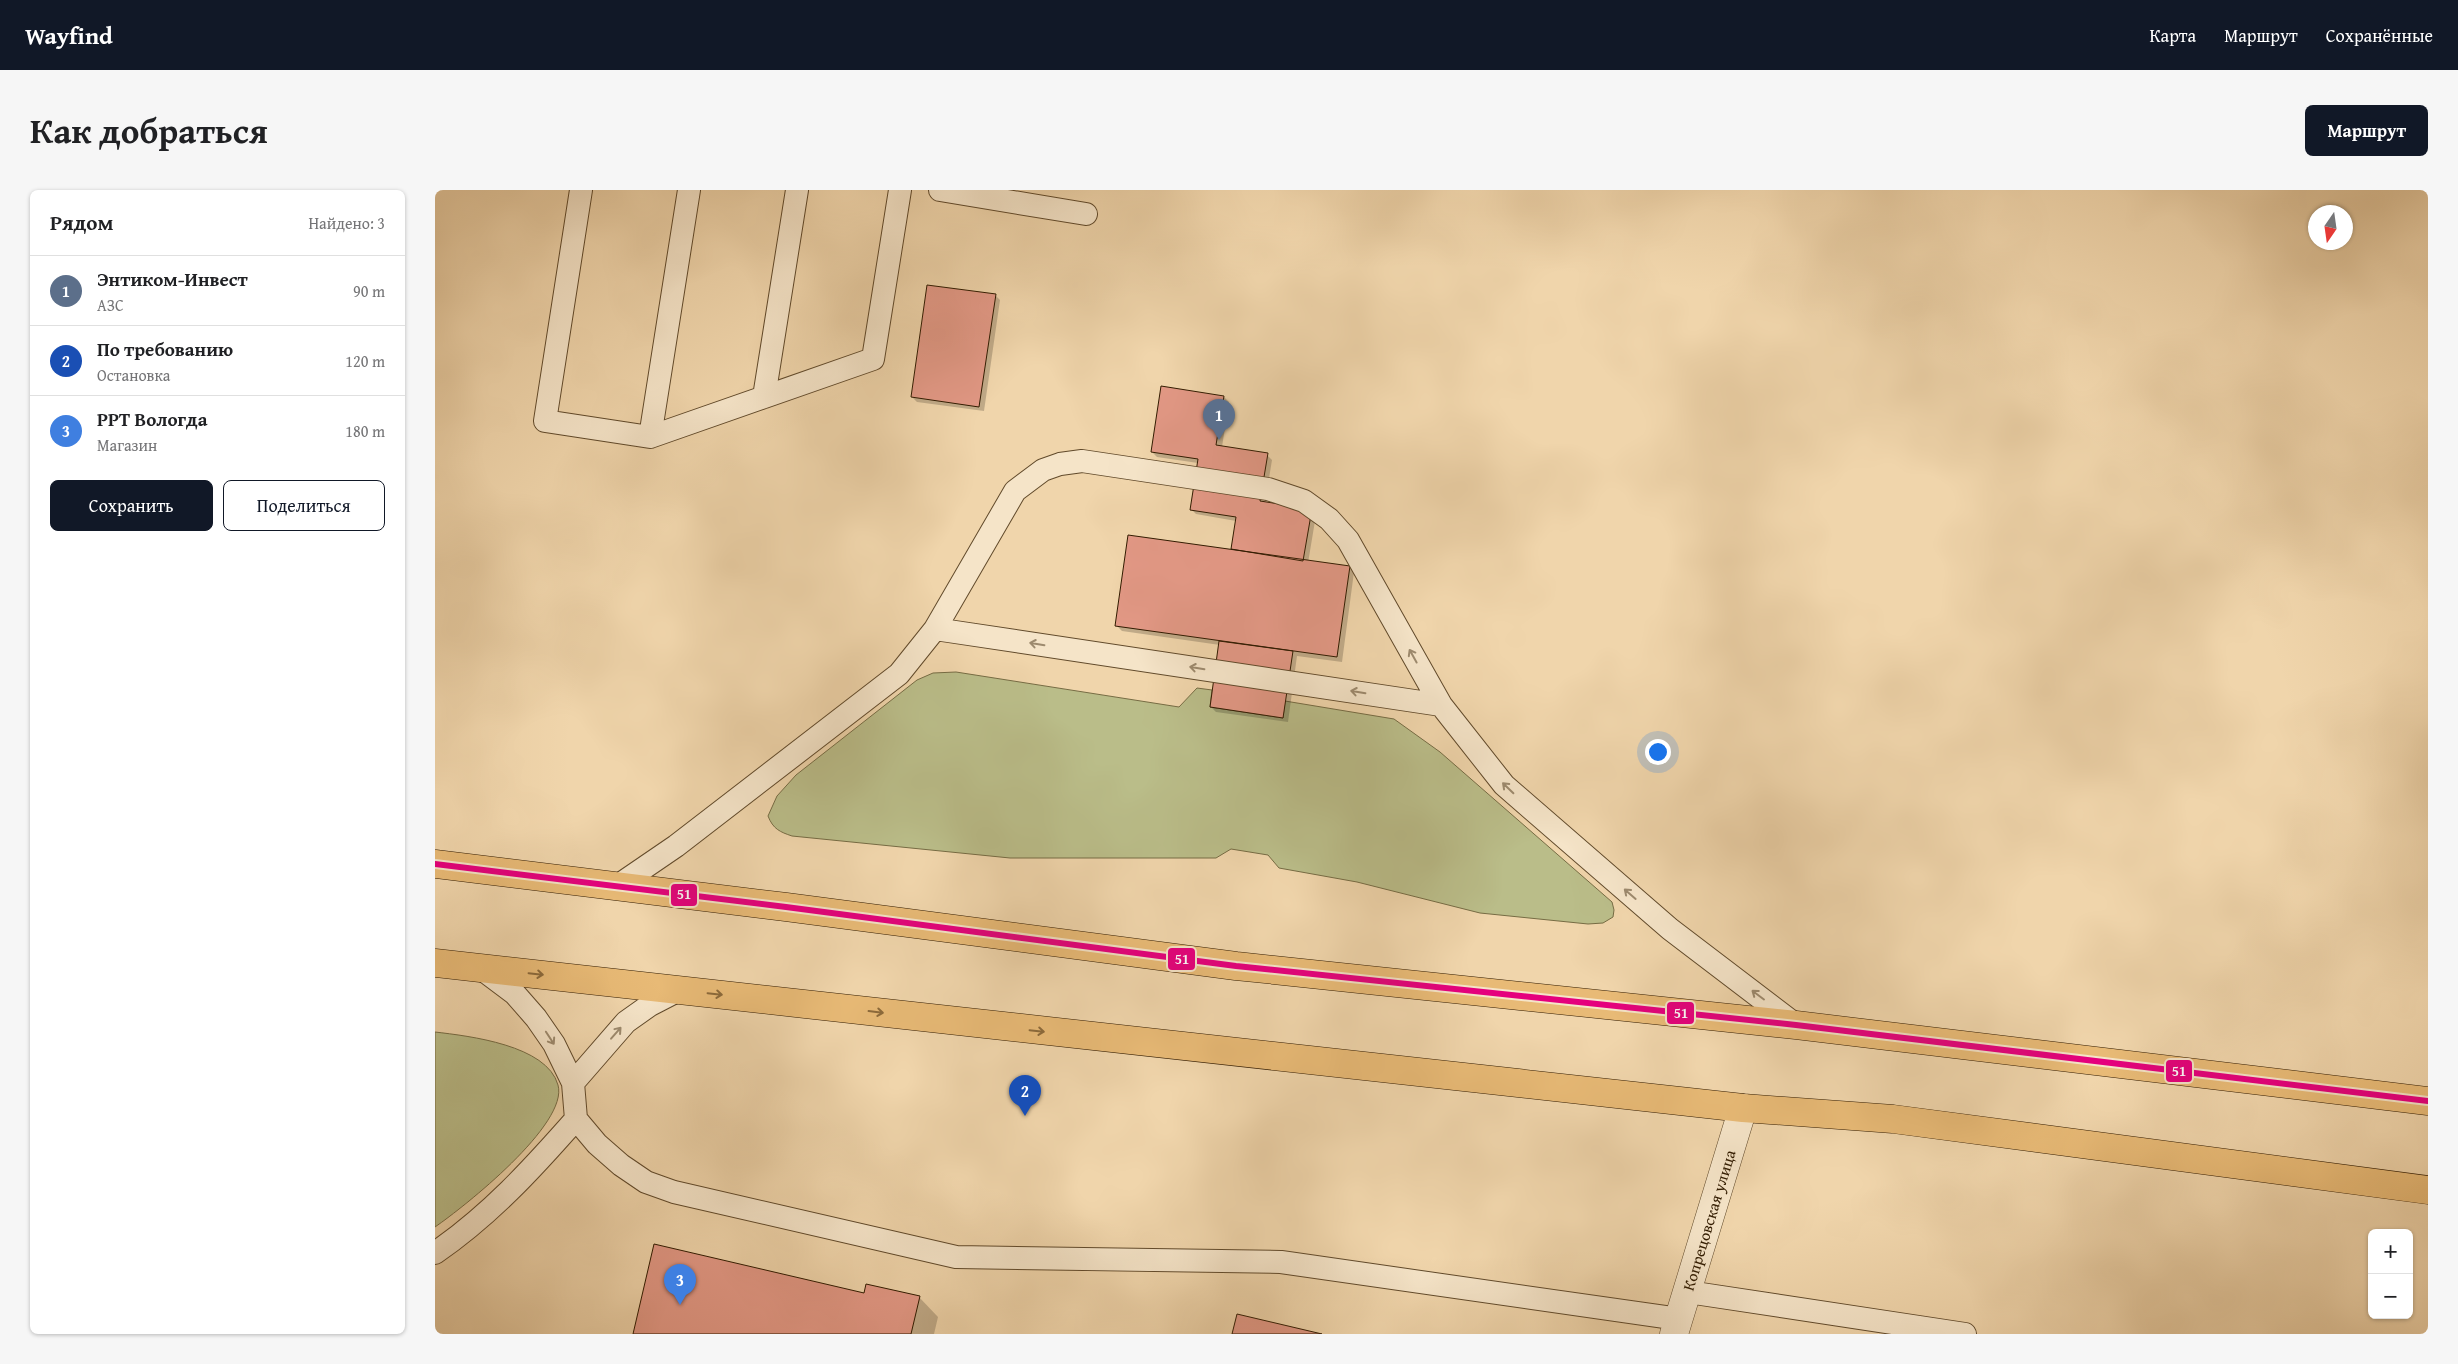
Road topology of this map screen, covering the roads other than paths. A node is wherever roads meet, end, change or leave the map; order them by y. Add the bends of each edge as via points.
1 (581, 190) edge
2 (689, 190) edge
3 (797, 190) edge
4 (900, 190) edge
5 (940, 190) edge
6 (1086, 214) dead end
7 (764, 397) junction
8 (650, 437) junction
9 (935, 629) junction
10 (1441, 705) junction
11 (435, 864) edge
12 (616, 887) junction
13 (435, 963) edge
14 (479, 967) junction
15 (679, 990) junction
16 (1796, 1025) junction
17 (573, 1084) junction
18 (2428, 1101) edge
19 (1743, 1108) junction
20 (576, 1119) junction
21 (2428, 1190) edge
22 (435, 1253) edge
23 (1688, 1292) junction
24 (1677, 1327) edge
25 (1965, 1334) edge

1 - 8 lane via 545,421
2 - 8 lane
3 - 7 lane
4 - 7 lane via 873,359
5 - 6 lane
7 - 8 lane
10 -> 9 lane
10 -> 9 lane via 1348,540 1329,519 1304,501 1259,487 1082,461 1043,470 1015,491
9 - 12 lane via 899,674 676,846
16 -> 10 lane via 1670,929 1504,785
11 - 12 main road
12 - 16 main road via 1235,966
13 - 14 main road
14 -> 15 main road
14 -> 17 lane via 515,994 536,1018 554,1044
17 -> 15 lane via 626,1022
15 -> 19 main road
16 - 18 main road
17 - 20 lane
19 - 21 main road via 1893,1119
19 - 23 street, Копрецовская улица
20 - 22 lane via 500,1203
20 - 24 lane via 621,1165 646,1182 673,1192 956,1258 1281,1262
23 - 24 street, Копрецовская улица
23 - 25 lane

